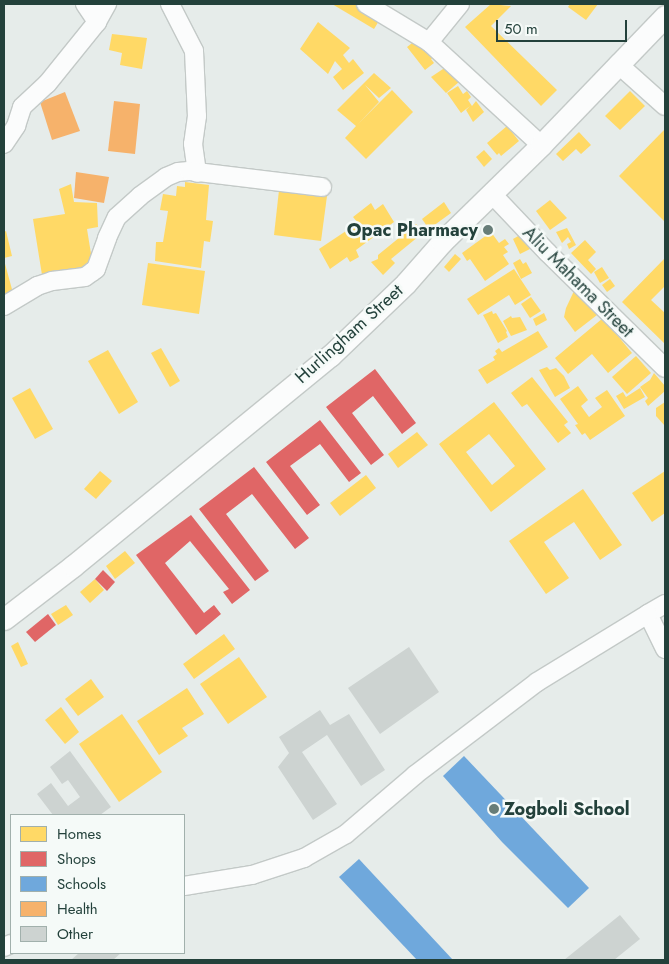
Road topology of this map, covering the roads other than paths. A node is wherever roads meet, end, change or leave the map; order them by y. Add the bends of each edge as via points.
1 (85, 4) edge
2 (108, 4) edge
3 (170, 4) edge
4 (366, 4) edge
5 (460, 4) edge
6 (665, 16) edge
7 (97, 22) junction
8 (430, 42) junction
9 (618, 64) junction
10 (665, 106) edge
11 (4, 144) edge
12 (540, 145) junction
13 (197, 173) junction
14 (322, 187) dead end
15 (492, 194) junction
16 (4, 306) edge
17 (665, 368) edge
18 (665, 604) edge
19 (648, 614) junction
20 (4, 619) edge
21 (665, 649) edge
22 (185, 886) edge

1 - 7 street
2 - 7 street
3 - 13 street via 194,51 197,116 193,144
4 - 8 street
5 - 8 street
6 - 9 street, Hurlingham Street
7 - 11 street via 47,84 22,107 16,126
8 - 12 street
9 - 10 street
9 - 12 street, Hurlingham Street
12 - 15 street, Hurlingham Street
13 - 14 street
13 - 16 street via 178,172 166,177 123,212 106,238 96,269 92,272 37,286
15 - 17 street, Aliu Mahama Street
15 - 20 street, Hurlingham Street via 330,356
18 - 19 street
19 - 21 street
19 - 22 street via 537,682 415,775 346,834 304,858 252,875

